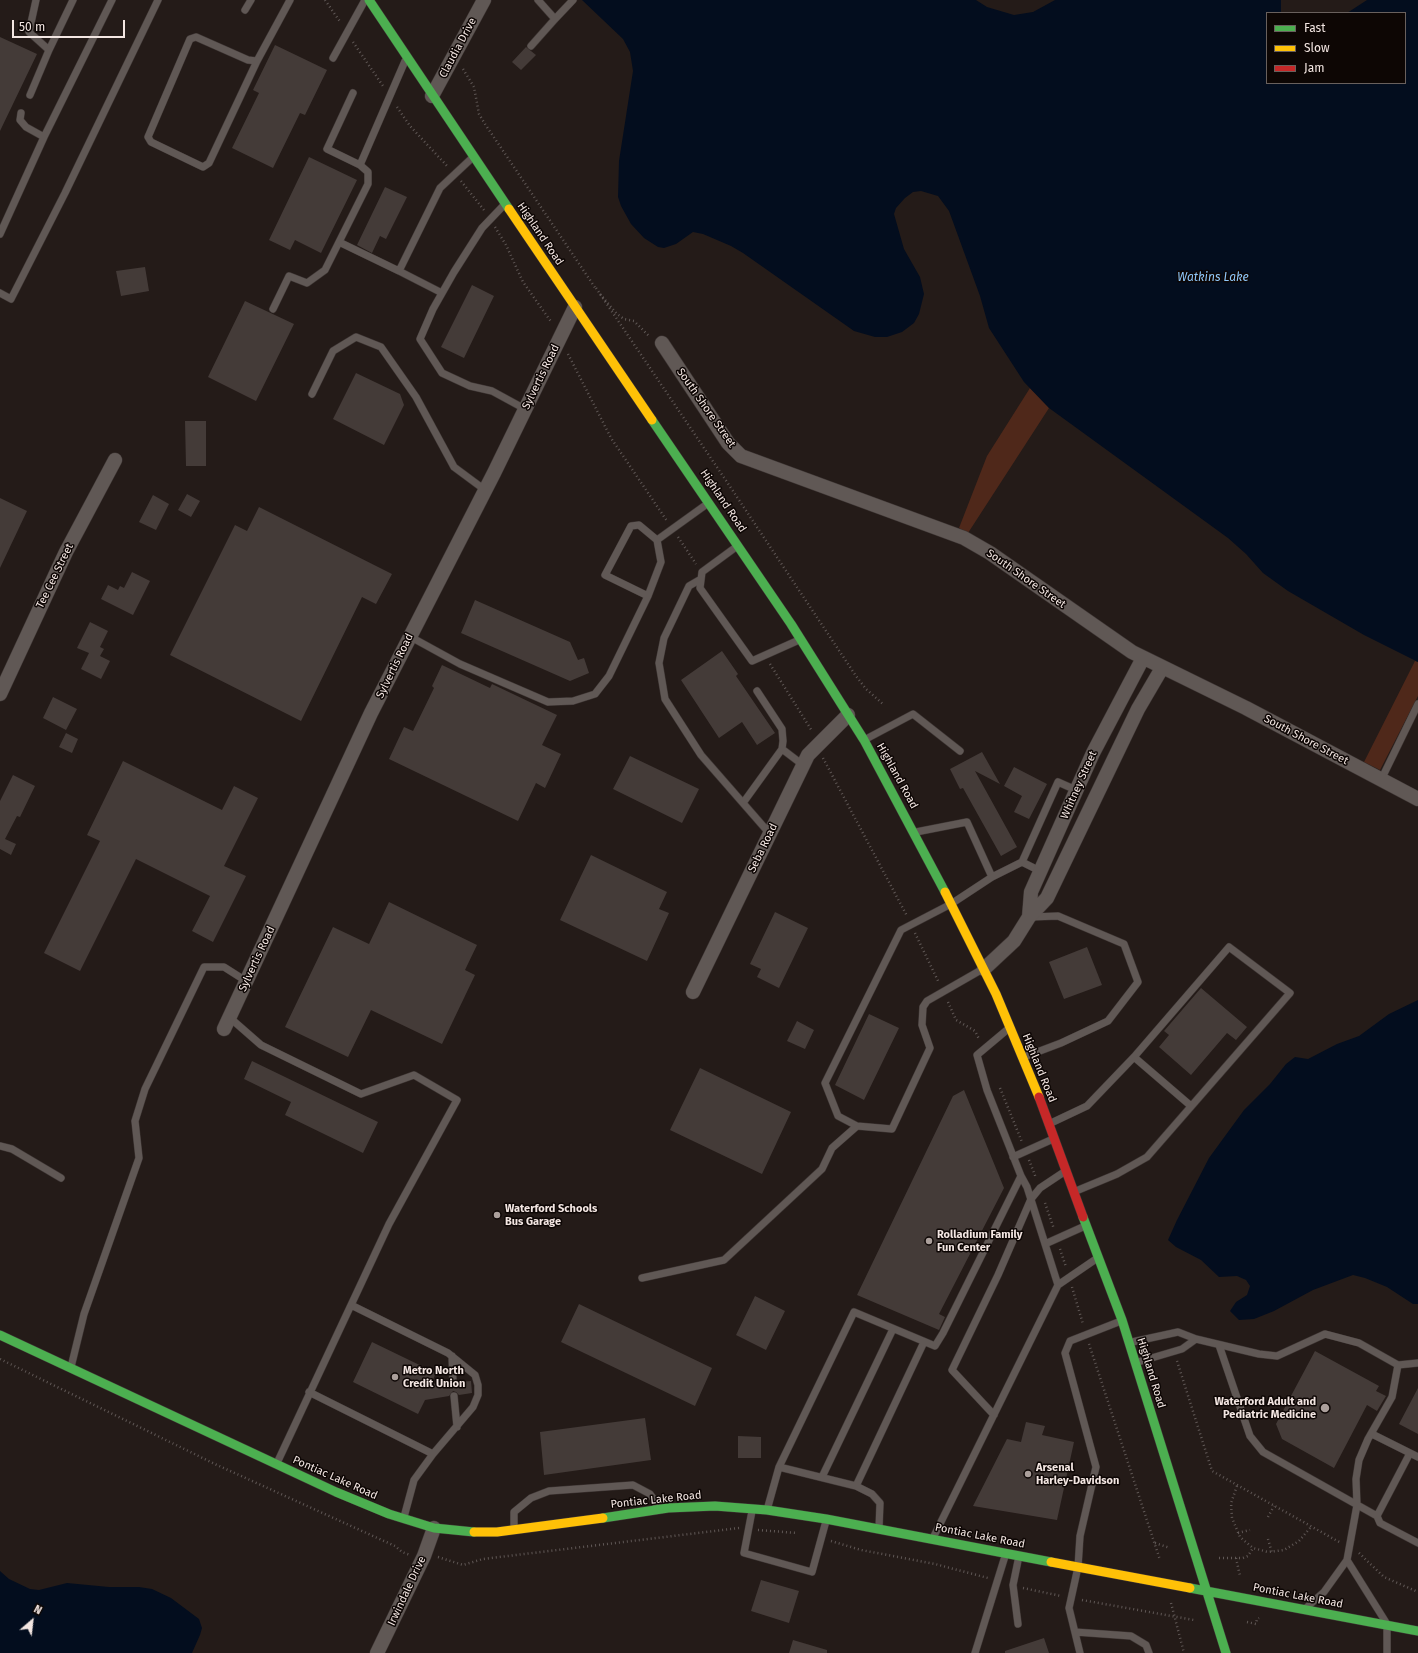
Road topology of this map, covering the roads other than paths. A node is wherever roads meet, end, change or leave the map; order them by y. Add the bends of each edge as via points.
1 (36, 0) edge
2 (73, 0) edge
3 (112, 0) edge
4 (158, 0) edge
5 (251, 0) edge
6 (290, 0) edge
7 (365, 0) edge
8 (369, 0) edge
9 (484, 0) edge
10 (538, 0) edge
11 (573, 0) edge
12 (245, 10) dead end
13 (555, 19) junction
14 (531, 46) dead end
15 (50, 50) junction
16 (406, 57) junction
17 (333, 58) dead end
18 (257, 61) junction
19 (353, 93) dead end
20 (30, 95) dead end
21 (432, 96) junction
22 (21, 113) dead end
23 (44, 137) junction
24 (474, 156) junction
25 (360, 165) junction
26 (505, 203) junction
27 (0, 234) edge
28 (339, 242) junction
29 (399, 271) junction
30 (0, 293) edge
31 (442, 293) junction
32 (575, 307) junction
33 (273, 309) dead end
34 (662, 343) road end
35 (312, 394) dead end
36 (525, 409) junction
37 (115, 460) dead end
38 (485, 490) junction
39 (709, 503) junction
40 (657, 540) junction
41 (738, 546) junction
42 (701, 579) junction
43 (648, 596) junction
44 (409, 636) junction
45 (800, 639) junction
46 (1143, 658) junction
47 (1162, 668) junction
48 (757, 691) dead end
49 (0, 694) edge
50 (1418, 704) edge
51 (848, 715) junction
52 (1109, 723) junction
53 (1127, 732) junction
54 (864, 740) junction
55 (782, 749) junction
56 (960, 751) dead end
57 (803, 765) junction
58 (1381, 780) junction
59 (1077, 787) junction
60 (1098, 794) junction
61 (1418, 799) edge
62 (743, 803) junction
63 (914, 832) junction
64 (770, 834) junction
65 (1022, 862) junction
66 (1040, 871) junction
67 (992, 877) junction
68 (951, 904) junction
69 (1029, 917) junction
70 (984, 969) junction
71 (246, 980) junction
72 (693, 992) dead end
73 (227, 1023) joint
74 (1010, 1028) junction
75 (1134, 1057) junction
76 (1022, 1058) junction
77 (1191, 1106) junction
78 (1049, 1124) junction
79 (858, 1126) junction
80 (1054, 1139) junction
81 (0, 1146) edge
82 (1013, 1157) junction
83 (1066, 1170) junction
84 (1021, 1176) junction
85 (61, 1178) dead end
86 (1074, 1192) junction
87 (1031, 1199) junction
88 (1087, 1226) junction
89 (1045, 1244) junction
90 (1098, 1258) junction
91 (642, 1278) dead end
92 (1058, 1285) junction
93 (351, 1305) junction
94 (1122, 1320) junction
95 (893, 1329) junction
96 (0, 1336) edge
97 (1196, 1339) junction
98 (924, 1342) junction
99 (1129, 1343) junction
100 (1219, 1345) junction
101 (452, 1356) junction
102 (1136, 1363) junction
103 (1418, 1363) edge
104 (1398, 1365) junction
105 (71, 1369) junction
106 (453, 1382) dead end
107 (309, 1392) junction
108 (454, 1396) dead end
109 (994, 1415) junction
110 (457, 1427) junction
111 (1372, 1434) junction
112 (1410, 1453) junction
113 (433, 1454) junction
114 (1418, 1457) edge
115 (276, 1465) junction
116 (779, 1467) junction
117 (822, 1477) junction
118 (856, 1486) junction
119 (1357, 1505) junction
120 (752, 1508) junction
121 (657, 1510) junction
122 (767, 1510) junction
123 (1377, 1516) junction
124 (403, 1519) junction
125 (826, 1519) junction
126 (434, 1528) junction
127 (879, 1529) junction
128 (514, 1531) junction
129 (932, 1539) junction
130 (1418, 1543) edge
131 (1006, 1553) junction
132 (1019, 1556) junction
133 (1347, 1560) junction
134 (1078, 1567) junction
135 (1207, 1591) junction
136 (1305, 1609) junction
137 (1018, 1624) dead end
138 (1387, 1624) junction
139 (1418, 1631) edge
140 (1075, 1632) junction
141 (376, 1653) edge
142 (975, 1653) edge
143 (1080, 1653) edge
144 (1149, 1653) edge
145 (1226, 1653) edge
146 (1387, 1653) edge

1 - 15 lane via 29,32
2 - 15 lane
3 - 23 lane
4 - 30 lane via 66,193 11,299
5 - 12 lane
6 - 18 lane
7 - 17 lane
8 - 16 main road, Highland Road
9 - 21 street, Claudia Drive
10 - 13 lane
11 - 13 lane
13 - 14 lane
15 - 20 lane
16 - 21 main road, Highland Road
16 - 25 lane
18 - 18 lane via 248,60 196,38 190,39 148,137 151,142 203,167 209,163
19 - 25 lane via 327,149
21 - 24 main road, Highland Road
22 - 23 lane via 20,120 26,127
23 - 27 lane
24 - 26 main road, Highland Road
24 - 29 lane via 440,188
25 - 28 lane via 368,172 368,184
26 - 31 lane via 482,228
26 - 32 main road, Highland Road
28 - 29 lane
28 - 33 lane via 325,270 307,283 289,276
29 - 31 lane
31 - 36 lane via 420,339 442,373 470,386 492,391
32 - 36 street, Sylvertis Road
32 - 39 main road, Highland Road
34 - 46 street, South Shore Street via 728,443 741,456 964,538 990,553
35 - 38 lane via 332,351 356,337 381,347 416,397 454,467
36 - 38 street, Sylvertis Road
37 - 49 street, Tee Cee Street via 66,552
38 - 44 street, Sylvertis Road
39 - 40 lane
39 - 41 main road, Highland Road
40 - 43 lane via 661,562
40 - 43 lane via 639,525 631,526 605,575
41 - 42 lane via 702,572
41 - 45 main road, Highland Road
42 - 45 lane via 700,588 752,661
42 - 62 lane via 689,586 664,638 659,663 665,699 701,755
43 - 44 lane via 609,676 595,694 573,701 548,702 460,664
44 - 71 street, Sylvertis Road
45 - 51 main road, Highland Road
46 - 47 street, South Shore Street
46 - 52 street, Whitney Street
47 - 53 street, Whitney Street
47 - 58 street, South Shore Street via 1246,708
48 - 55 lane via 782,729
50 - 58 lane
51 - 54 main road, Highland Road
51 - 57 street, Seba Road via 808,755
52 - 53 street
52 - 59 street, Whitney Street
53 - 60 street, Whitney Street
54 - 56 lane via 913,714
54 - 63 main road, Highland Road
55 - 57 lane
55 - 62 lane
57 - 64 street, Seba Road
58 - 61 street, South Shore Street
59 - 60 street
59 - 65 lane via 1058,782
59 - 66 street, Whitney Street
60 - 69 street, Whitney Street via 1047,898
62 - 64 lane
63 - 67 lane via 967,822
63 - 68 main road, Highland Road
64 - 72 street, Seba Road
65 - 66 lane
65 - 67 lane
66 - 69 street, Whitney Street via 1031,892
67 - 68 lane
68 - 70 main road, Highland Road
68 - 79 lane via 901,930 825,1083 838,1116
69 - 70 street, Whitney Street via 1014,941
69 - 76 lane via 1058,916 1124,944 1138,982 1108,1021
70 - 74 main road, Highland Road
70 - 79 lane via 927,1001 923,1007 922,1025 930,1048 892,1129
71 - 73 street, Sylvertis Road
71 - 105 lane via 224,966 204,966 145,1089 135,1121 139,1158 84,1314
73 - 93 lane via 261,1045 361,1094 414,1075 458,1100 390,1224
74 - 76 main road, Highland Road
74 - 82 lane via 977,1055 987,1090
75 - 77 lane
75 - 77 lane via 1229,947 1290,993
75 - 78 lane via 1088,1106
76 - 78 main road, Highland Road
77 - 86 lane via 1147,1157 1117,1174
78 - 80 main road, Highland Road
79 - 91 lane via 832,1148 822,1169 724,1260
80 - 82 lane
80 - 83 main road, Highland Road
81 - 85 lane via 12,1149
82 - 84 lane
83 - 86 main road, Highland Road
83 - 87 lane via 1040,1188
84 - 87 lane
84 - 98 lane via 935,1346
86 - 88 main road, Highland Road
87 - 89 lane
87 - 109 lane via 952,1370
88 - 89 lane
88 - 90 main road, Highland Road
89 - 92 lane
90 - 92 lane
90 - 94 main road, Highland Road
92 - 109 lane
93 - 101 lane
93 - 107 lane
94 - 99 main road, Highland Road
94 - 134 lane via 1070,1341 1065,1353 1096,1467 1080,1536
95 - 98 lane
95 - 116 lane via 854,1312
95 - 117 lane
96 - 105 main road, Pontiac Lake Road
97 - 99 lane via 1178,1332
97 - 100 lane
97 - 102 lane via 1182,1349
98 - 118 lane
99 - 102 main road, Highland Road
100 - 104 lane via 1277,1356 1325,1334 1358,1343
100 - 119 lane via 1250,1436 1263,1452
101 - 106 lane
101 - 110 lane via 475,1375 478,1385 478,1395 473,1407
102 - 135 main road, Highland Road
103 - 104 lane
104 - 111 lane via 1392,1397
105 - 115 main road, Pontiac Lake Road
107 - 113 lane
107 - 115 lane
108 - 110 lane
109 - 129 lane
110 - 113 lane
111 - 112 lane
111 - 119 lane via 1359,1460 1356,1479
112 - 114 lane
112 - 123 lane
113 - 124 lane via 414,1480
115 - 124 main road, Pontiac Lake Road
116 - 117 lane
116 - 122 lane
117 - 118 lane
118 - 127 lane via 872,1494 880,1503
119 - 123 lane
119 - 133 lane
120 - 121 main road, Pontiac Lake Road via 703,1506
120 - 122 main road, Pontiac Lake Road
120 - 125 lane via 744,1554 812,1572
121 - 128 main road, Pontiac Lake Road
121 - 128 lane via 650,1494 633,1485 549,1490 531,1498 514,1512
122 - 125 main road, Pontiac Lake Road
123 - 130 lane via 1380,1523
124 - 126 main road, Pontiac Lake Road
125 - 127 main road, Pontiac Lake Road
126 - 128 main road, Pontiac Lake Road via 467,1532
126 - 141 street, Irwindale Drive via 424,1556
127 - 129 main road, Pontiac Lake Road
129 - 131 main road, Pontiac Lake Road
131 - 132 main road, Pontiac Lake Road
131 - 142 lane
132 - 134 main road, Pontiac Lake Road
132 - 137 lane via 1013,1585
133 - 136 lane via 1324,1592
133 - 138 lane
134 - 135 main road, Pontiac Lake Road
134 - 140 lane via 1069,1608
135 - 136 main road, Pontiac Lake Road
135 - 145 main road, Highland Road
136 - 138 main road, Pontiac Lake Road
138 - 139 main road, Pontiac Lake Road
138 - 146 lane
140 - 143 lane
140 - 144 lane via 1130,1636 1146,1645

